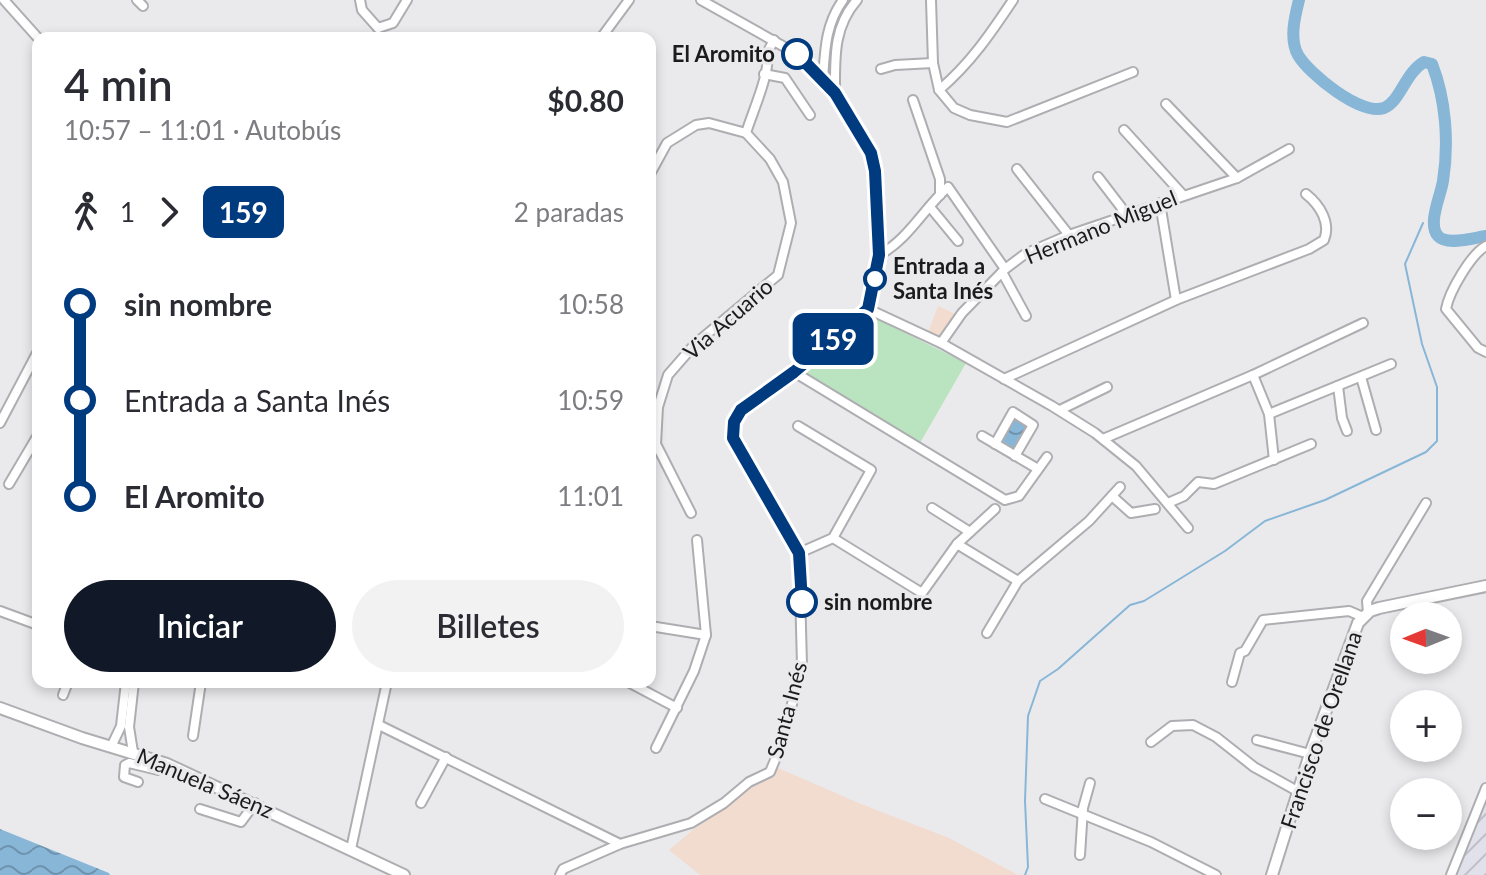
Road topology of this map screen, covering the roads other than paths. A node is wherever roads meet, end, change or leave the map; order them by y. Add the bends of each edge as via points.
1 (4, 0) edge
2 (360, 0) edge
3 (407, 0) edge
4 (629, 0) edge
5 (701, 0) edge
6 (843, 0) edge
7 (857, 0) edge
8 (931, 0) edge
9 (1013, 0) edge
10 (830, 23) junction
11 (378, 28) junction
12 (841, 28) junction
13 (33, 32) edge
14 (377, 32) edge
15 (603, 32) edge
16 (777, 42) junction
17 (825, 53) junction
18 (835, 53) junction
19 (808, 63) junction
20 (933, 63) junction
21 (881, 69) dead end
22 (1133, 72) dead end
23 (835, 73) junction
24 (764, 74) junction
25 (823, 76) junction
26 (939, 90) junction
27 (835, 93) junction
28 (913, 100) dead end
29 (1166, 104) dead end
30 (810, 115) dead end
31 (1124, 130) dead end
32 (746, 133) junction
33 (1289, 149) dead end
34 (656, 163) edge
35 (1017, 169) dead end
36 (1098, 177) dead end
37 (1237, 178) junction
38 (1306, 194) dead end
39 (940, 195) junction
40 (1183, 195) junction
41 (1160, 203) junction
42 (930, 207) junction
43 (1124, 215) junction
44 (1069, 235) junction
45 (958, 241) dead end
46 (1486, 246) edge
47 (879, 255) junction
48 (1003, 271) junction
49 (1176, 300) junction
50 (868, 309) junction
51 (1026, 316) dead end
52 (1363, 323) dead end
53 (941, 343) junction
54 (1486, 352) edge
55 (32, 362) edge
56 (1391, 364) dead end
57 (794, 372) junction
58 (1253, 375) junction
59 (1361, 377) junction
60 (1004, 379) junction
61 (1338, 386) junction
62 (1107, 387) dead end
63 (1060, 410) junction
64 (1269, 414) junction
65 (656, 421) edge
66 (0, 423) edge
67 (798, 426) dead end
68 (1376, 430) dead end
69 (1347, 431) dead end
70 (982, 436) dead end
71 (1103, 439) junction
72 (995, 444) junction
73 (1311, 444) dead end
74 (32, 445) edge
75 (656, 449) edge
76 (1015, 456) junction
77 (1047, 457) dead end
78 (1274, 460) junction
79 (1038, 469) junction
80 (9, 484) dead end
81 (1120, 487) dead end
82 (1112, 496) junction
83 (1168, 503) junction
84 (1426, 503) dead end
85 (932, 508) dead end
86 (995, 509) dead end
87 (1155, 509) dead end
88 (691, 513) dead end
89 (1188, 528) dead end
90 (970, 532) junction
91 (833, 538) junction
92 (697, 540) dead end
93 (957, 544) junction
94 (799, 553) junction
95 (1018, 581) junction
96 (1486, 586) edge
97 (0, 611) edge
98 (1365, 615) junction
99 (32, 623) edge
100 (656, 627) edge
101 (987, 633) dead end
102 (706, 635) junction
103 (1232, 682) dead end
104 (66, 688) edge
105 (125, 688) edge
106 (133, 688) edge
107 (200, 688) edge
108 (386, 688) edge
109 (639, 688) edge
110 (63, 695) dead end
111 (0, 708) edge
112 (677, 708) junction
113 (379, 725) junction
114 (193, 736) dead end
115 (1257, 740) dead end
116 (1151, 742) dead end
117 (111, 747) junction
118 (656, 748) dead end
119 (133, 752) junction
120 (1310, 754) junction
121 (446, 757) junction
122 (167, 764) junction
123 (138, 782) dead end
124 (1090, 783) dead end
125 (1486, 788) edge
126 (1299, 792) junction
127 (1045, 799) dead end
128 (255, 803) junction
129 (421, 803) dead end
130 (200, 809) dead end
131 (1083, 815) junction
132 (620, 844) junction
133 (351, 849) junction
134 (1080, 855) dead end
135 (404, 875) edge
136 (560, 875) edge
137 (1216, 875) edge
138 (1272, 875) edge
139 (1451, 875) edge

1 - 13 street
2 - 11 street
3 - 11 street via 393,23
4 - 15 street
5 - 16 street
6 - 10 street
7 - 12 street
8 - 20 street
9 - 26 street via 977,53
10 - 12 street
10 - 17 street
11 - 14 street
12 - 18 street
16 - 19 street
16 - 24 street
17 - 18 street
17 - 19 street
17 - 25 street
18 - 23 street
19 - 25 street
20 - 21 street
20 - 26 street
22 - 26 street via 1007,122 954,108
23 - 25 street
23 - 27 street
24 - 30 street via 785,78
24 - 32 street
25 - 27 street
27 - 47 street via 871,153
28 - 39 street via 940,179
29 - 37 street
31 - 40 street
32 - 34 street via 709,123 696,125 667,143
32 - 65 street, Via Acuario via 783,182 791,223 778,275 695,344 668,375
33 - 37 street, Hermano Miguel
35 - 44 street
36 - 43 street
37 - 40 street, Hermano Miguel
38 - 49 street via 1325,220 1324,240
39 - 42 street
39 - 48 street via 950,188
40 - 41 street, Hermano Miguel
41 - 43 street, Hermano Miguel
41 - 49 street
42 - 45 street
42 - 47 street
43 - 44 street, Hermano Miguel
44 - 48 street, Hermano Miguel via 1025,254
46 - 54 street via 1458,278 1446,309
47 - 50 street
48 - 51 street
48 - 53 street, Hermano Miguel
49 - 60 street
50 - 53 street
50 - 57 street, Santa Inés
52 - 58 street
53 - 60 street
55 - 66 street
56 - 59 street
57 - 79 street via 1005,500 1019,496
57 - 94 street, Santa Inés via 741,410 733,438
58 - 64 street
58 - 71 street
59 - 61 street
59 - 68 street
60 - 63 street
61 - 64 street
61 - 69 street
62 - 63 street
63 - 71 street
64 - 78 street
67 - 91 street via 871,470
70 - 72 street
71 - 83 street
72 - 76 street
72 - 76 street via 1013,412 1033,425
73 - 78 street
74 - 80 street
75 - 88 street, Via Acuario
76 - 79 street
77 - 79 street
78 - 83 street via 1214,484 1198,482
81 - 82 street
82 - 87 street via 1131,513
82 - 95 street
83 - 89 street
84 - 98 street via 1367,601
85 - 90 street
86 - 90 street
90 - 93 street
91 - 93 street via 922,593
91 - 94 street
92 - 102 street
93 - 95 street
94 - 132 street, Santa Inés via 802,665 770,772 691,823
95 - 101 street
96 - 98 street, Francisco de Orellana
97 - 99 street
98 - 103 street via 1349,611 1266,619 1240,653
98 - 120 street, Francisco de Orellana via 1353,631
100 - 102 street
102 - 112 street
104 - 110 street
105 - 117 street via 121,726
106 - 119 street via 129,727
107 - 114 street
108 - 113 street
109 - 112 street
111 - 117 street, Manuela Sáenz
112 - 118 street
113 - 121 street
113 - 133 street
115 - 120 street
116 - 126 street via 1172,726 1193,725
117 - 119 street, Manuela Sáenz
119 - 122 street, Manuela Sáenz
120 - 126 street, Francisco de Orellana
121 - 129 street
121 - 132 street
122 - 123 street via 158,770 125,765 124,777
122 - 128 street, Manuela Sáenz
124 - 131 street
125 - 139 street
126 - 138 street, Francisco de Orellana
127 - 131 street
128 - 130 street via 241,822
128 - 133 street, Manuela Sáenz
131 - 134 street
131 - 137 street
132 - 136 street, Santa Inés
133 - 135 street, Manuela Sáenz

